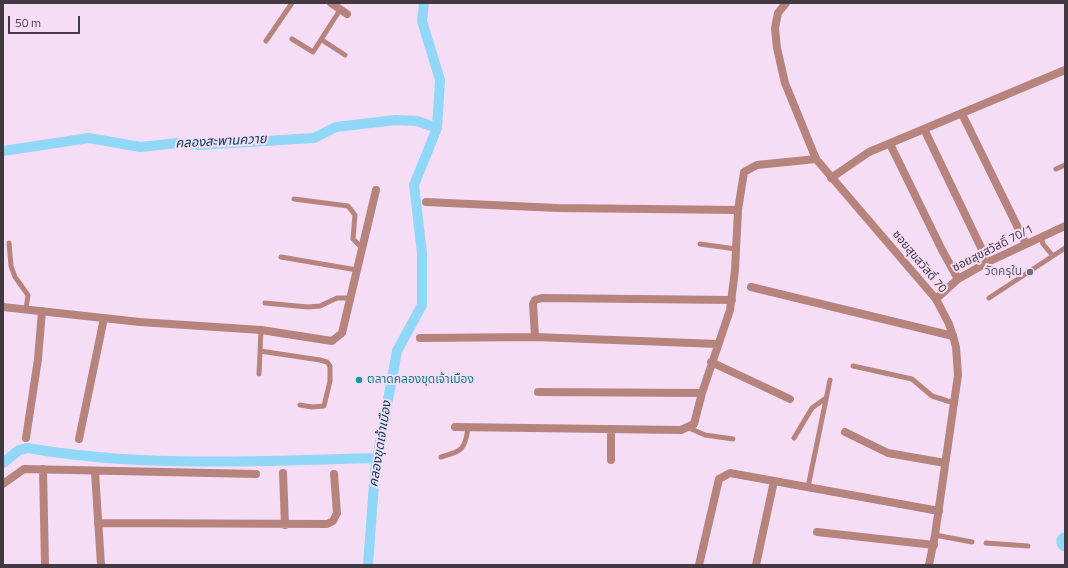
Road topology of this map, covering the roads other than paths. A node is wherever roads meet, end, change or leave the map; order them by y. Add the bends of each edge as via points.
1 (292, 3) edge
2 (331, 3) edge
3 (786, 3) edge
4 (344, 12) joint
5 (292, 39) dead end
6 (266, 40) dead end
7 (322, 40) junction
8 (345, 55) dead end
9 (1065, 70) edge
10 (962, 114) junction
11 (924, 129) junction
12 (890, 144) junction
13 (816, 159) junction
14 (1065, 165) edge
15 (1056, 169) dead end
16 (830, 178) junction
17 (376, 190) dead end
18 (294, 199) dead end
19 (426, 202) dead end
20 (738, 210) junction
21 (1065, 226) edge
22 (1041, 237) junction
23 (9, 243) dead end
24 (700, 244) dead end
25 (1026, 244) junction
26 (362, 248) junction
27 (1065, 248) edge
28 (736, 249) junction
29 (1052, 256) junction
30 (281, 257) dead end
31 (988, 262) junction
32 (357, 270) junction
33 (958, 279) junction
34 (751, 287) dead end
35 (350, 298) junction
36 (936, 298) junction
37 (989, 298) dead end
38 (732, 300) junction
39 (265, 304) dead end
40 (3, 307) edge
41 (26, 310) junction
42 (42, 311) junction
43 (104, 318) junction
44 (261, 330) junction
45 (953, 336) junction
46 (420, 338) dead end
47 (535, 338) junction
48 (718, 344) junction
49 (260, 351) junction
50 (711, 362) junction
51 (853, 366) dead end
52 (259, 374) dead end
53 (830, 380) dead end
54 (538, 392) dead end
55 (702, 393) junction
56 (826, 398) junction
57 (790, 399) dead end
58 (954, 403) junction
59 (300, 405) dead end
60 (455, 427) dead end
61 (468, 428) junction
62 (689, 428) junction
63 (611, 429) junction
64 (845, 432) dead end
65 (26, 438) dead end
66 (79, 438) dead end
67 (794, 438) dead end
68 (733, 439) dead end
69 (441, 457) dead end
70 (611, 460) dead end
71 (945, 463) junction
72 (43, 469) junction
73 (95, 472) junction
74 (283, 473) dead end
75 (256, 474) dead end
76 (334, 474) dead end
77 (774, 481) junction
78 (3, 484) edge
79 (808, 487) junction
80 (939, 511) junction
81 (98, 524) junction
82 (285, 525) junction
83 (818, 532) dead end
84 (935, 535) junction
85 (972, 542) dead end
86 (986, 543) dead end
87 (934, 544) junction
88 (1028, 546) dead end
89 (45, 565) edge
90 (101, 565) edge
91 (699, 565) edge
92 (756, 565) edge
93 (929, 565) edge

1 - 6 lane
2 - 4 street
3 - 13 street, ซอยสุขสวัสดิ์ 70 via 778,12 775,28 777,48 785,83
4 - 7 lane
5 - 7 lane via 313,52
7 - 8 lane
9 - 10 street
10 - 11 street
10 - 25 street
11 - 12 street
11 - 31 street
12 - 16 street via 869,152
12 - 33 street
13 - 16 street, ซอยสุขสวัสดิ์ 70
13 - 20 street via 751,167 744,172
14 - 15 lane
16 - 36 street, ซอยสุขสวัสดิ์ 70
17 - 26 street
18 - 26 lane via 348,206 355,215 353,238
19 - 20 street via 557,208
20 - 28 street
21 - 22 street, ซอยสุขสวัสดิ์ 70/1
22 - 25 street, ซอยสุขสวัสดิ์ 70/1
22 - 29 lane
23 - 41 lane via 11,266 15,277 28,295
24 - 28 lane
25 - 31 street, ซอยสุขสวัสดิ์ 70/1
26 - 32 street
27 - 29 lane
28 - 38 street
29 - 37 lane
30 - 32 lane
31 - 33 street, ซอยสุขสวัสดิ์ 70/1
32 - 35 street
33 - 36 street, ซอยสุขสวัสดิ์ 70/1
34 - 45 street
35 - 39 lane via 337,298 320,306 308,307
35 - 44 street via 342,333 332,342
36 - 45 street, ซอยสุขสวัสดิ์ 70 via 950,324
38 - 47 street via 542,298 535,300 534,304
38 - 48 street
40 - 41 street
41 - 42 street
42 - 43 street
42 - 65 street via 38,359
43 - 44 street
43 - 66 street
44 - 49 lane
45 - 58 street, ซอยสุขสวัสดิ์ 70 via 958,375
46 - 47 street
47 - 48 street
48 - 50 street
49 - 52 lane
49 - 59 lane via 320,360 330,366 330,381 324,406
50 - 55 street
50 - 57 street
51 - 58 lane via 912,379 932,396
53 - 56 lane
54 - 55 street
55 - 62 street via 696,419
56 - 67 lane via 812,408
56 - 79 lane
58 - 71 street, ซอยสุขสวัสดิ์ 70
60 - 61 street
61 - 63 street
61 - 69 lane via 466,444 456,453
62 - 63 street
62 - 68 lane via 705,435
63 - 70 street
64 - 71 street via 888,452
71 - 80 street, ซอยสุขสวัสดิ์ 70
72 - 73 street
72 - 78 street via 24,469
72 - 89 street
73 - 75 street
73 - 81 street
74 - 82 street
76 - 82 street via 336,513 333,522
77 - 79 street
77 - 91 street via 730,473 719,479
77 - 92 street
79 - 80 street
80 - 84 street, ซอยสุขสวัสดิ์ 70
81 - 82 street
81 - 90 street
83 - 87 street
84 - 85 lane
84 - 87 street, ซอยสุขสวัสดิ์ 70
86 - 88 lane
87 - 93 street, ซอยสุขสวัสดิ์ 70

